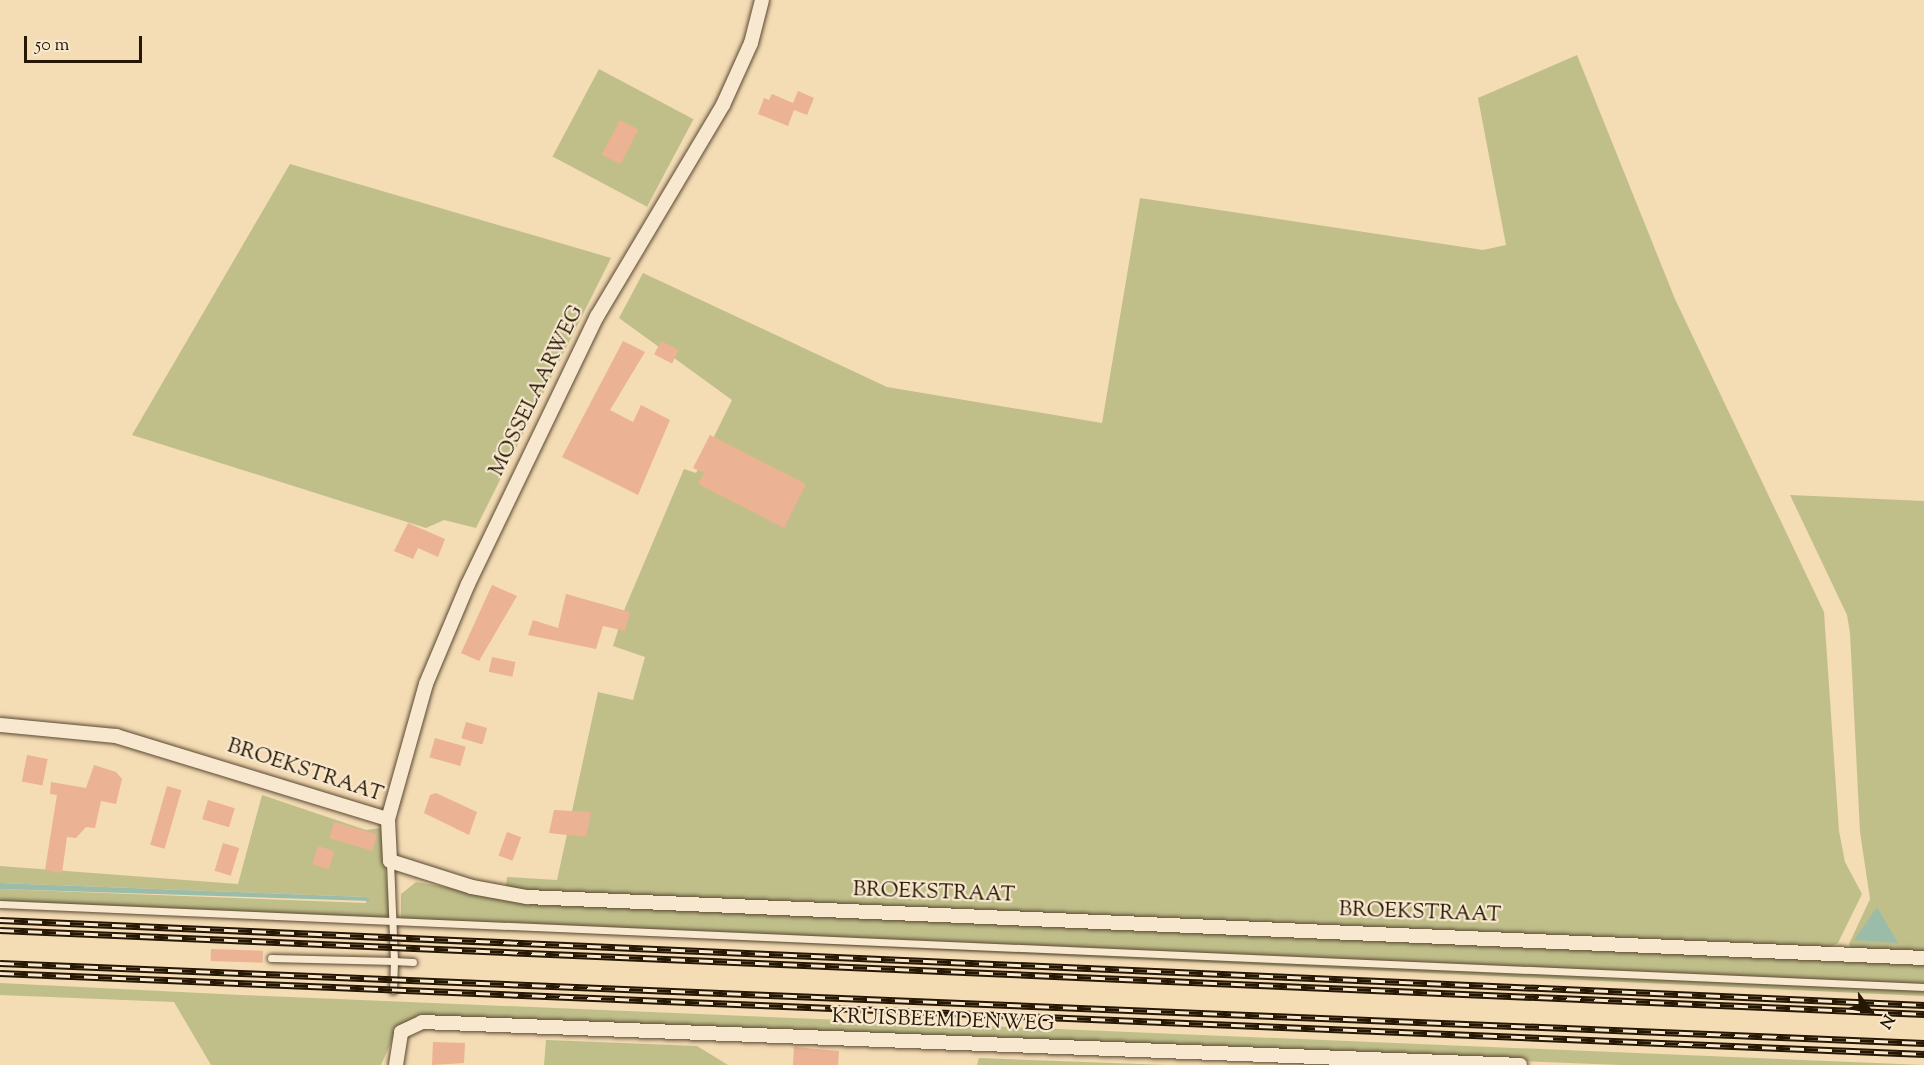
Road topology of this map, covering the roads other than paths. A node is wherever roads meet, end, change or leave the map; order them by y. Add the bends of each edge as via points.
1 (762, 0) edge
2 (0, 725) edge
3 (388, 819) junction
4 (390, 861) junction
5 (0, 903) edge
6 (396, 918) junction
7 (271, 958) dead end
8 (1924, 958) edge
9 (394, 961) junction
10 (413, 962) dead end
11 (1924, 987) edge
12 (393, 990) dead end
13 (396, 1065) edge
14 (1520, 1065) edge

1 - 3 street, MOSSELAARWEG via 751,43 723,105 597,316 468,584 426,684
2 - 3 street, BROEKSTRAAT via 116,736
3 - 4 street, BROEKSTRAAT
4 - 6 lane
4 - 8 street, BROEKSTRAAT via 472,887 527,897
5 - 6 lane
6 - 9 lane
6 - 11 lane
7 - 9 lane
9 - 10 lane
9 - 12 lane
13 - 14 street, KRUISBEEMDENWEG via 401,1032 422,1022

